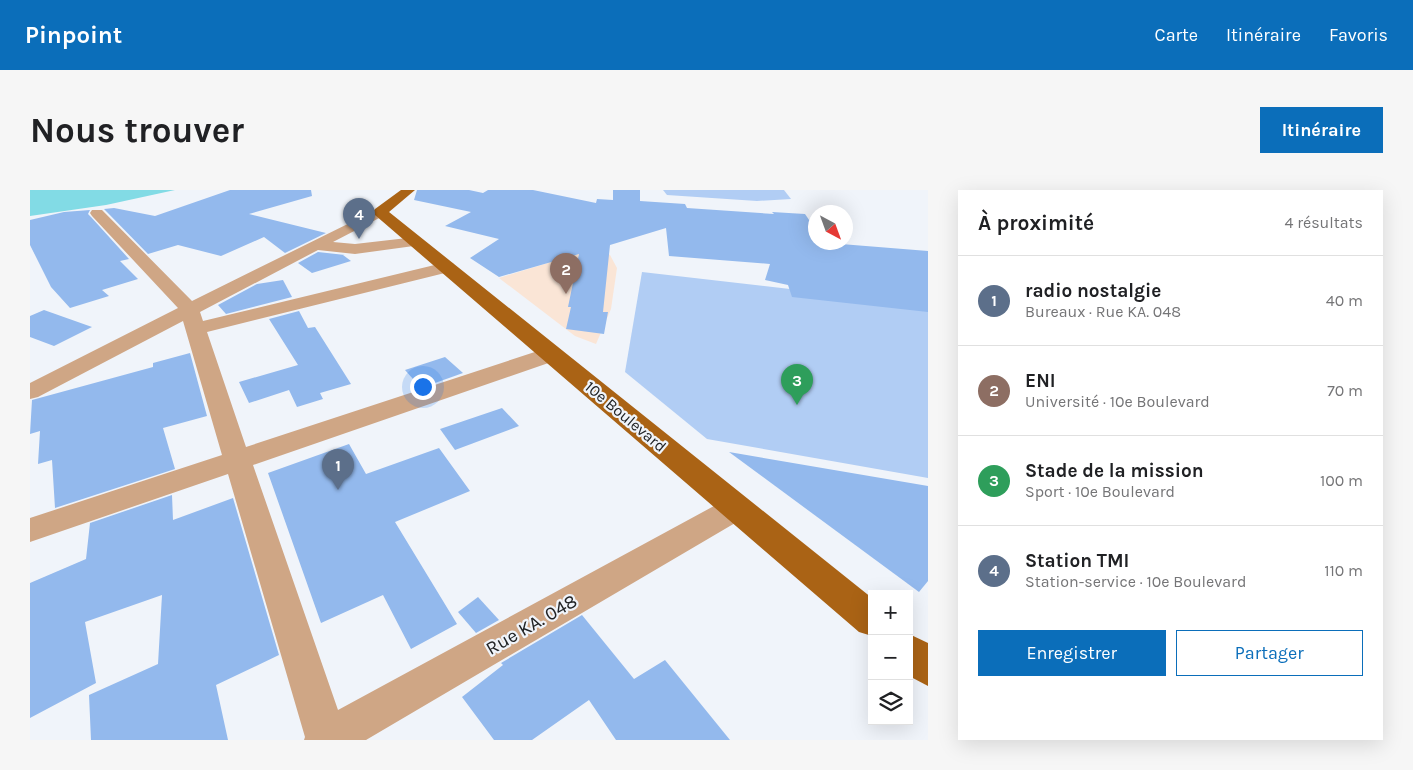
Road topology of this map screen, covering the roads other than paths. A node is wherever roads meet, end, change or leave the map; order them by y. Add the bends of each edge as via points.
1 (408, 190) edge
2 (380, 212) junction
3 (97, 213) dead end
4 (416, 242) junction
5 (316, 245) junction
6 (447, 267) junction
7 (192, 319) junction
8 (552, 354) junction
9 (30, 392) edge
10 (238, 460) junction
11 (736, 508) junction
12 (30, 530) edge
13 (868, 617) edge
14 (913, 655) edge
15 (928, 667) edge
16 (326, 740) edge

1 - 2 main road
2 - 4 main road, 10e Boulevard
2 - 5 street
3 - 7 street
4 - 5 street via 355,248
4 - 6 main road, 10e Boulevard
5 - 7 street
6 - 7 street
6 - 8 main road, 10e Boulevard
7 - 9 street
7 - 10 street
8 - 10 street
8 - 11 main road, 10e Boulevard
10 - 12 street
10 - 16 street
11 - 13 main road, 10e Boulevard
11 - 16 street, Rue KA. 048
14 - 15 main road

